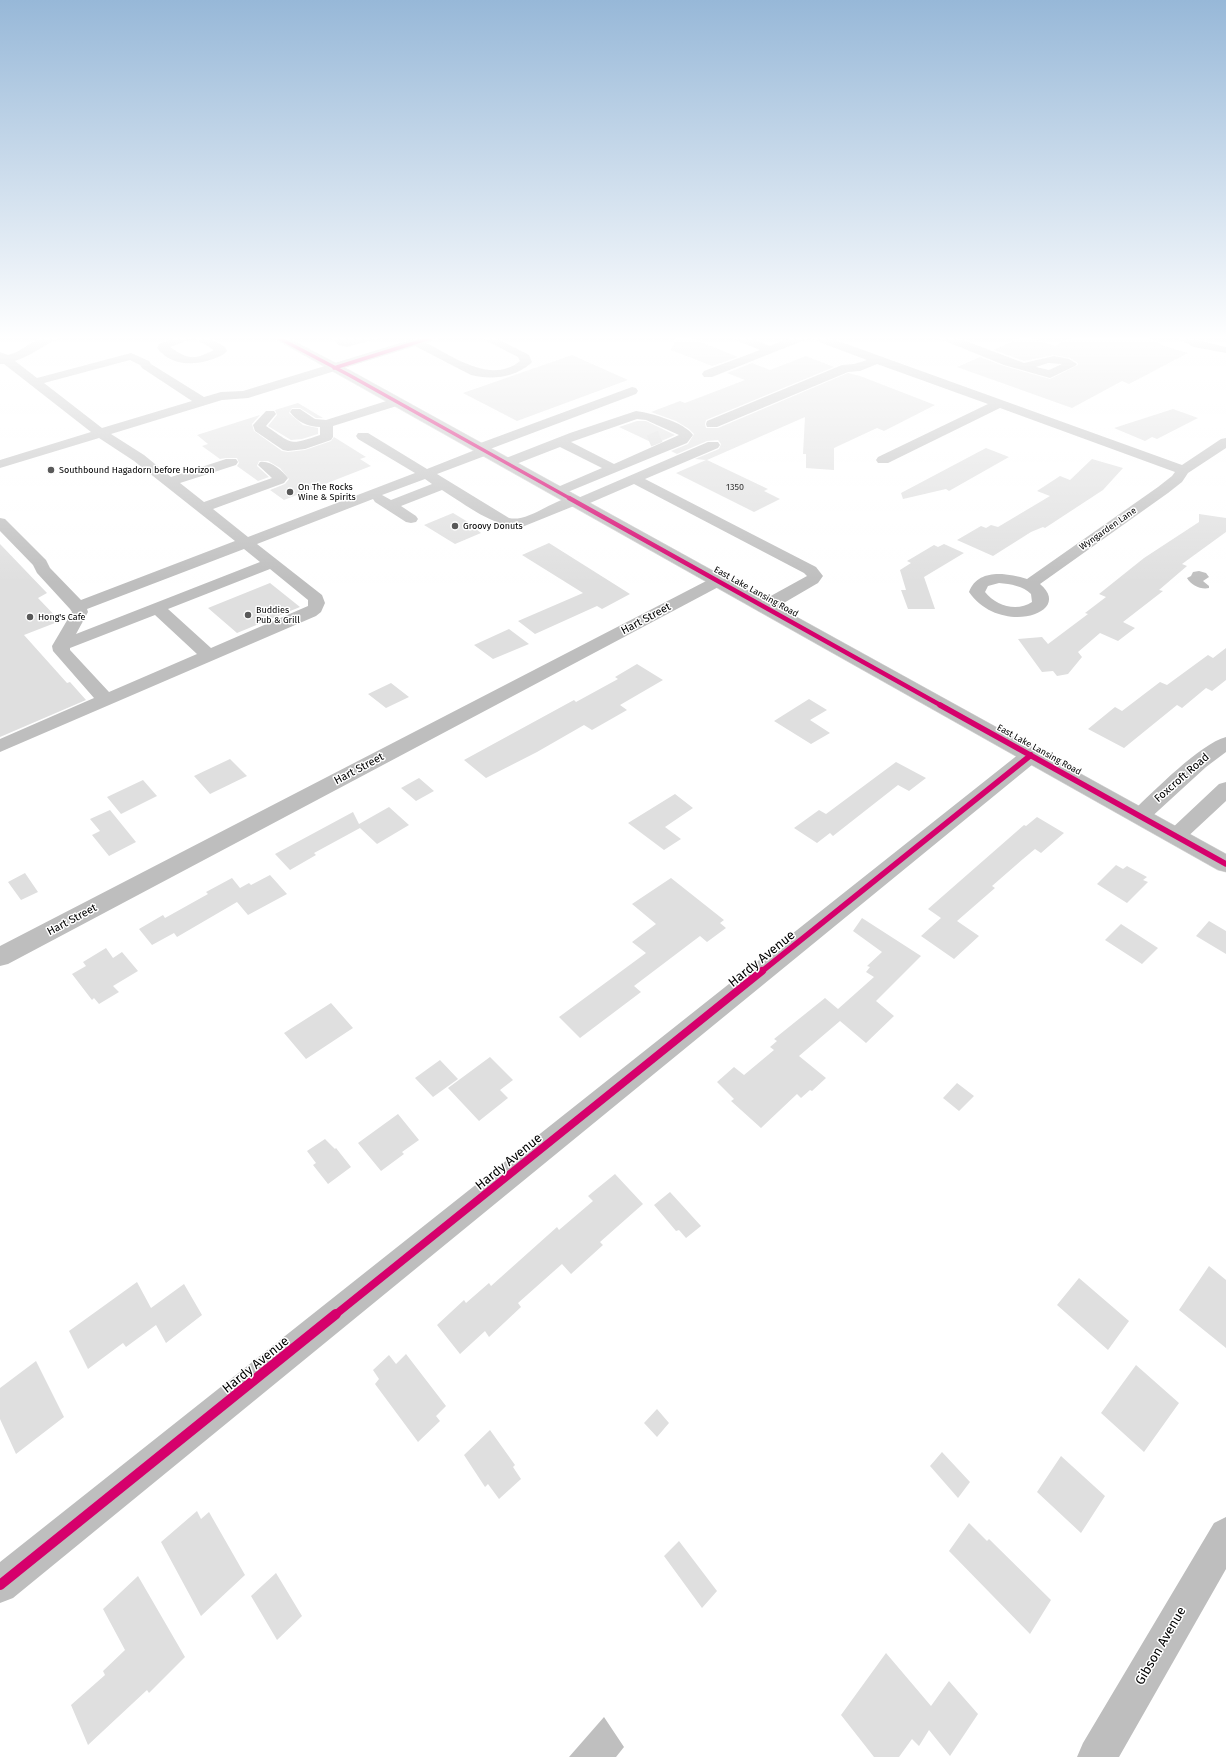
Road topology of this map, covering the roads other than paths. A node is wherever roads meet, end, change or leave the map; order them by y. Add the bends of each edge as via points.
1 (82, 419) edge
2 (147, 419) edge
3 (188, 419) edge
4 (260, 419) edge
5 (306, 419) edge
6 (343, 419) edge
7 (426, 419) edge
8 (561, 419) edge
9 (625, 419) edge
10 (654, 419) edge
11 (724, 419) edge
12 (967, 419) edge
13 (1040, 419) edge
14 (327, 424) junction
15 (712, 424) dead end
16 (672, 427) junction
17 (100, 433) junction
18 (363, 436) dead end
19 (115, 441) junction
20 (561, 442) junction
21 (1226, 442) edge
22 (713, 445) dead end
23 (482, 450) junction
24 (632, 460) junction
25 (883, 460) dead end
26 (231, 462) dead end
27 (506, 463) junction
28 (0, 464) edge
29 (411, 464) junction
30 (265, 465) dead end
31 (614, 469) junction
32 (397, 470) dead end
33 (1183, 470) junction
34 (426, 474) junction
35 (0, 476) edge
36 (634, 479) junction
37 (169, 482) junction
38 (444, 484) junction
39 (558, 492) junction
40 (368, 496) junction
41 (576, 502) junction
42 (390, 505) junction
43 (202, 508) junction
44 (411, 519) dead end
45 (0, 522) edge
46 (285, 528) junction
47 (245, 543) junction
48 (276, 567) junction
49 (718, 581) junction
50 (1028, 585) dead end
51 (78, 607) junction
52 (764, 607) junction
53 (162, 613) junction
54 (61, 646) junction
55 (209, 656) junction
56 (106, 700) junction
57 (1226, 743) edge
58 (0, 746) edge
59 (1031, 755) junction
60 (1226, 788) edge
61 (1140, 816) junction
62 (1176, 836) junction
63 (1226, 864) edge
64 (0, 957) edge
65 (1226, 1535) edge
66 (0, 1585) edge
67 (1096, 1757) edge

1 - 17 street
2 - 17 street
3 - 19 street
4 - 14 street via 260,428 288,447 300,446 326,437
5 - 14 street via 312,423
6 - 14 street
7 - 23 street, East Lake Lansing Road
8 - 23 street
9 - 20 street
10 - 16 street
11 - 15 street
12 - 25 street
13 - 33 street
16 - 24 street via 670,432 637,448
16 - 24 street via 683,432 686,435 684,438
17 - 19 street
17 - 28 street
18 - 29 street
19 - 35 street
19 - 37 street
20 - 27 street
20 - 31 street
21 - 33 street, Wyngarden Lane
22 - 36 street
23 - 27 street, East Lake Lansing Road
23 - 34 street
24 - 31 street
26 - 37 street
27 - 39 street, East Lake Lansing Road
29 - 32 street
29 - 34 street
30 - 43 street via 281,478
31 - 39 street
33 - 50 street, Wyngarden Lane via 1163,490
34 - 38 street
34 - 40 street
36 - 41 street
36 - 52 street via 810,570 815,576
37 - 43 street
38 - 41 street via 504,521 513,523 522,523
38 - 42 street
39 - 41 street, East Lake Lansing Road
40 - 42 street
40 - 46 street
40 - 46 street via 347,489 277,518
41 - 49 street, East Lake Lansing Road
42 - 44 street
43 - 47 street
45 - 51 street
46 - 47 street
47 - 48 street
47 - 51 street
48 - 53 street
48 - 55 street via 316,598 315,608
49 - 52 street, East Lake Lansing Road
49 - 64 street, Hart Street
51 - 54 street via 80,612
52 - 59 street, East Lake Lansing Road
53 - 54 street
53 - 55 street
54 - 56 street via 62,651
55 - 56 street
56 - 58 street
57 - 61 street, Foxcroft Road via 1199,762
59 - 61 street, East Lake Lansing Road
59 - 66 street, Hardy Avenue
60 - 62 street
61 - 62 street, East Lake Lansing Road
62 - 63 street, East Lake Lansing Road
65 - 67 street, Gibson Avenue

